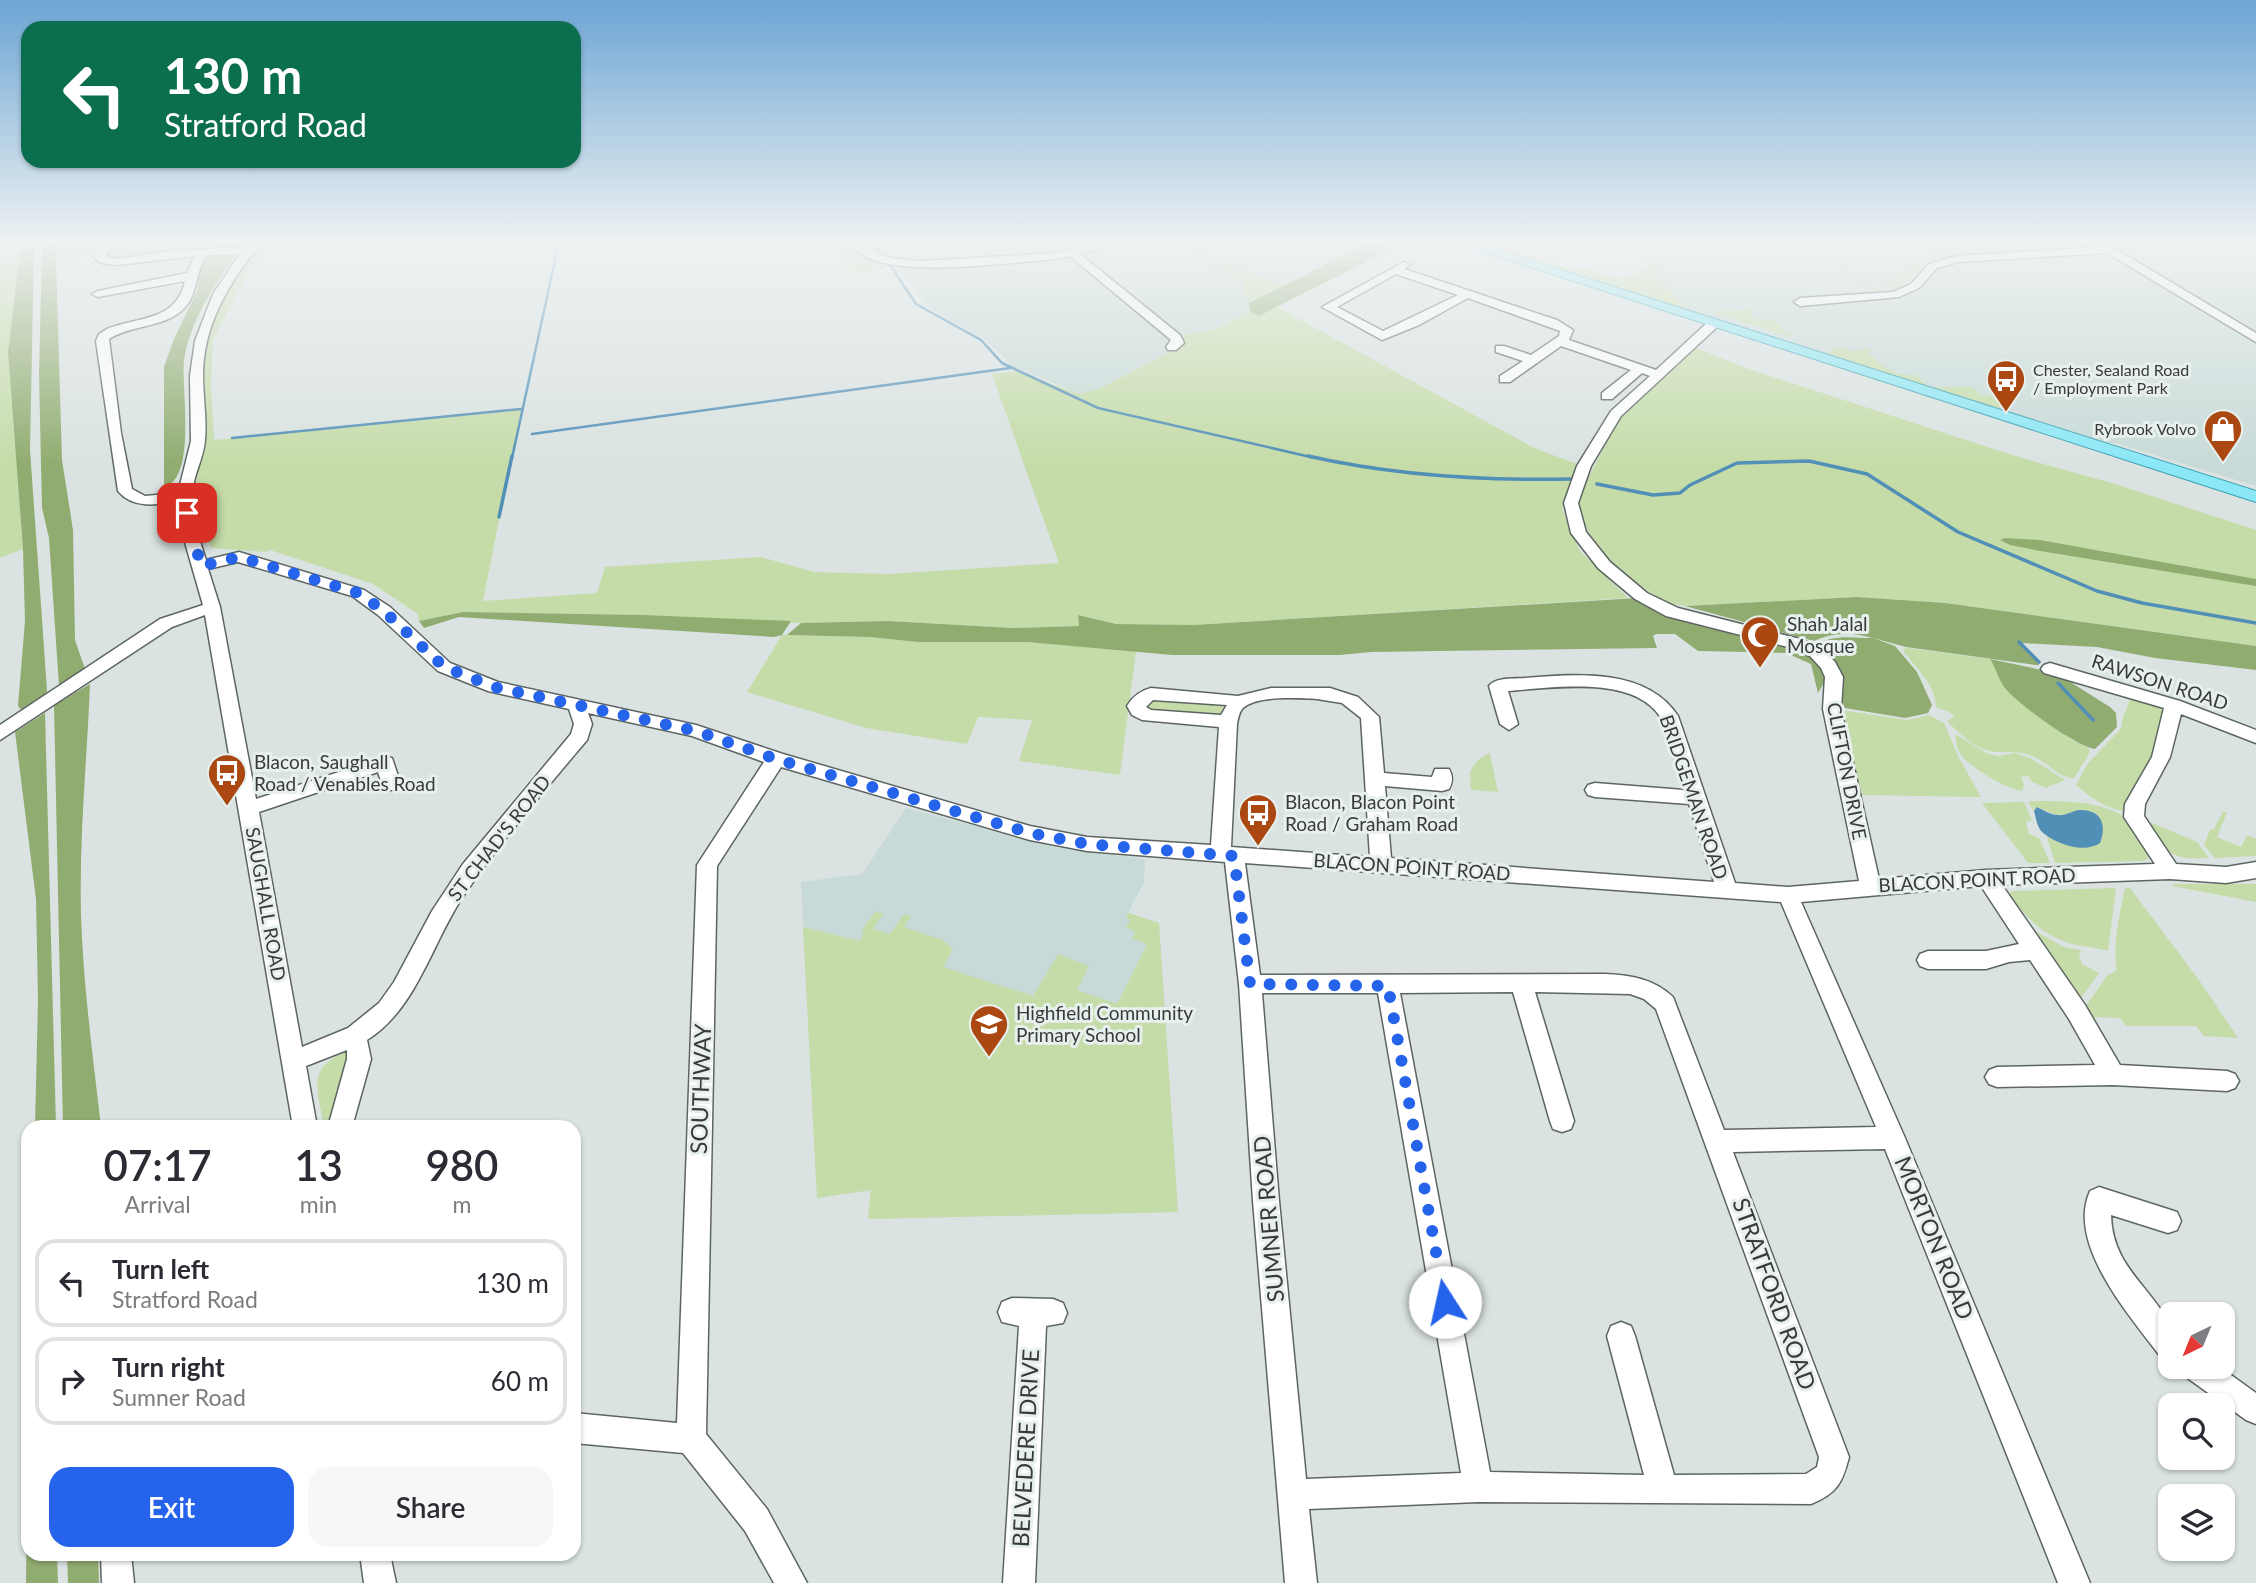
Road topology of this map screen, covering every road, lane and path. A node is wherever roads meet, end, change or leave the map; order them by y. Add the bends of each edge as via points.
1 (160, 316) edge
2 (209, 316) edge
3 (1149, 316) edge
4 (1345, 316) edge
5 (1427, 316) edge
6 (1531, 316) edge
7 (1684, 316) edge
8 (2219, 316) edge
9 (1712, 325) junction
10 (1581, 328) dead end
11 (1563, 336) junction
12 (2256, 338) edge
13 (1172, 347) dead end
14 (1500, 349) dead end
15 (1533, 360) junction
16 (1649, 371) junction
17 (1505, 379) dead end
18 (1607, 396) dead end
19 (184, 496) junction
20 (2256, 497) edge
21 (201, 566) junction
22 (212, 607) junction
23 (2050, 669) dead end
24 (1239, 703) junction
25 (580, 705) junction
26 (2174, 705) junction
27 (1228, 722) junction
28 (1509, 724) dead end
29 (0, 734) edge
30 (2256, 737) edge
31 (776, 759) junction
32 (1442, 774) dead end
33 (1375, 779) junction
34 (391, 785) dead end
35 (1595, 790) dead end
36 (1696, 798) junction
37 (250, 808) junction
38 (1227, 856) junction
39 (1381, 864) junction
40 (2256, 870) edge
41 (2170, 871) junction
42 (1986, 878) junction
43 (1870, 886) junction
44 (1727, 890) junction
45 (1788, 895) junction
46 (2035, 951) junction
47 (1928, 959) dead end
48 (1250, 984) junction
49 (1522, 985) junction
50 (1388, 986) junction
51 (354, 1036) junction
52 (294, 1060) junction
53 (2113, 1075) junction
54 (1997, 1077) dead end
55 (2227, 1082) dead end
56 (304, 1120) edge
57 (342, 1120) edge
58 (1561, 1121) dead end
59 (1892, 1138) junction
60 (1717, 1141) junction
61 (2168, 1221) dead end
62 (1033, 1312) dead end
63 (2158, 1329) edge
64 (1621, 1336) dead end
65 (2213, 1379) edge
66 (2255, 1409) edge
67 (581, 1429) edge
68 (691, 1438) junction
69 (1478, 1487) junction
70 (1663, 1490) junction
71 (1294, 1495) junction
72 (116, 1561) edge
73 (376, 1561) edge
74 (118, 1583) edge
75 (380, 1583) edge
76 (791, 1583) edge
77 (1019, 1583) edge
78 (1301, 1583) edge
79 (2074, 1583) edge

1 - 19 street via 114,330 102,341 112,421 125,491 140,500
2 - 19 street, SAUGHALL ROAD via 197,355 198,440
3 - 13 street via 1176,338 1178,343
4 - 5 street via 1382,336
6 - 11 street via 1553,323
7 - 9 main road
8 - 12 street
9 - 16 street, CLIFTON DRIVE
9 - 20 main road
10 - 11 street
11 - 15 street
11 - 16 street
14 - 15 street
15 - 17 street
16 - 18 street
16 - 43 street, CLIFTON DRIVE via 1584,466 1571,503 1579,533 1604,565 1654,604 1794,643 1816,652 1829,666 1834,677 1832,709
19 - 21 street, SAUGHALL ROAD
21 - 22 street, SAUGHALL ROAD
21 - 25 street via 239,557 358,593 444,667 494,687
22 - 29 street via 166,623
22 - 37 street, SAUGHALL ROAD
23 - 26 street, RAWSON ROAD
24 - 27 street
24 - 27 street via 1151,694 1136,706 1149,716
24 - 33 street via 1266,694 1325,693 1350,700 1370,717
25 - 31 street, BLACON POINT ROAD via 696,731
25 - 51 street, ST CHAD'S ROAD via 580,736 475,863 386,1010
26 - 30 street, RAWSON ROAD
26 - 41 street via 2161,757 2135,804 2134,817
27 - 38 street, SUMNER ROAD
28 - 36 street, BRIDGEMAN ROAD via 1495,682 1600,682 1631,688 1648,695 1669,716
31 - 38 street, BLACON POINT ROAD via 1030,833 1087,844
31 - 68 street, SOUTHWAY via 707,865
32 - 33 street via 1442,784
33 - 39 street
34 - 37 street via 385,764
35 - 36 street
36 - 44 street, BRIDGEMAN ROAD
37 - 52 street, SAUGHALL ROAD
38 - 39 street, BLACON POINT ROAD
38 - 48 street, SUMNER ROAD
39 - 44 street, BLACON POINT ROAD
40 - 41 street, BLACON POINT ROAD via 2226,874
41 - 42 street, BLACON POINT ROAD
42 - 43 street, BLACON POINT ROAD
42 - 46 street
43 - 45 street, BLACON POINT ROAD
44 - 45 street, BLACON POINT ROAD
45 - 59 street, MORTON ROAD
46 - 47 street via 1986,960
46 - 53 street
48 - 50 street, STRATFORD ROAD
48 - 71 street, SUMNER ROAD
49 - 50 street, STRATFORD ROAD
49 - 58 street
49 - 60 street, STRATFORD ROAD via 1635,985 1654,992 1665,1004
50 - 69 street
51 - 52 street, ST CHAD'S ROAD
51 - 57 street via 359,1059
52 - 56 street, SAUGHALL ROAD
53 - 54 street
53 - 55 street
59 - 60 street
59 - 79 street, MORTON ROAD
60 - 70 street, STRATFORD ROAD via 1833,1457 1829,1476 1811,1489
61 - 63 street via 2099,1199 2099,1230 2106,1253
62 - 77 street, BELVEDERE DRIVE
64 - 70 street
65 - 66 street
67 - 68 street
68 - 76 street via 756,1520
69 - 70 street, STRATFORD ROAD
69 - 71 street, STRATFORD ROAD
71 - 78 street, SUMNER ROAD
72 - 74 street
73 - 75 street

